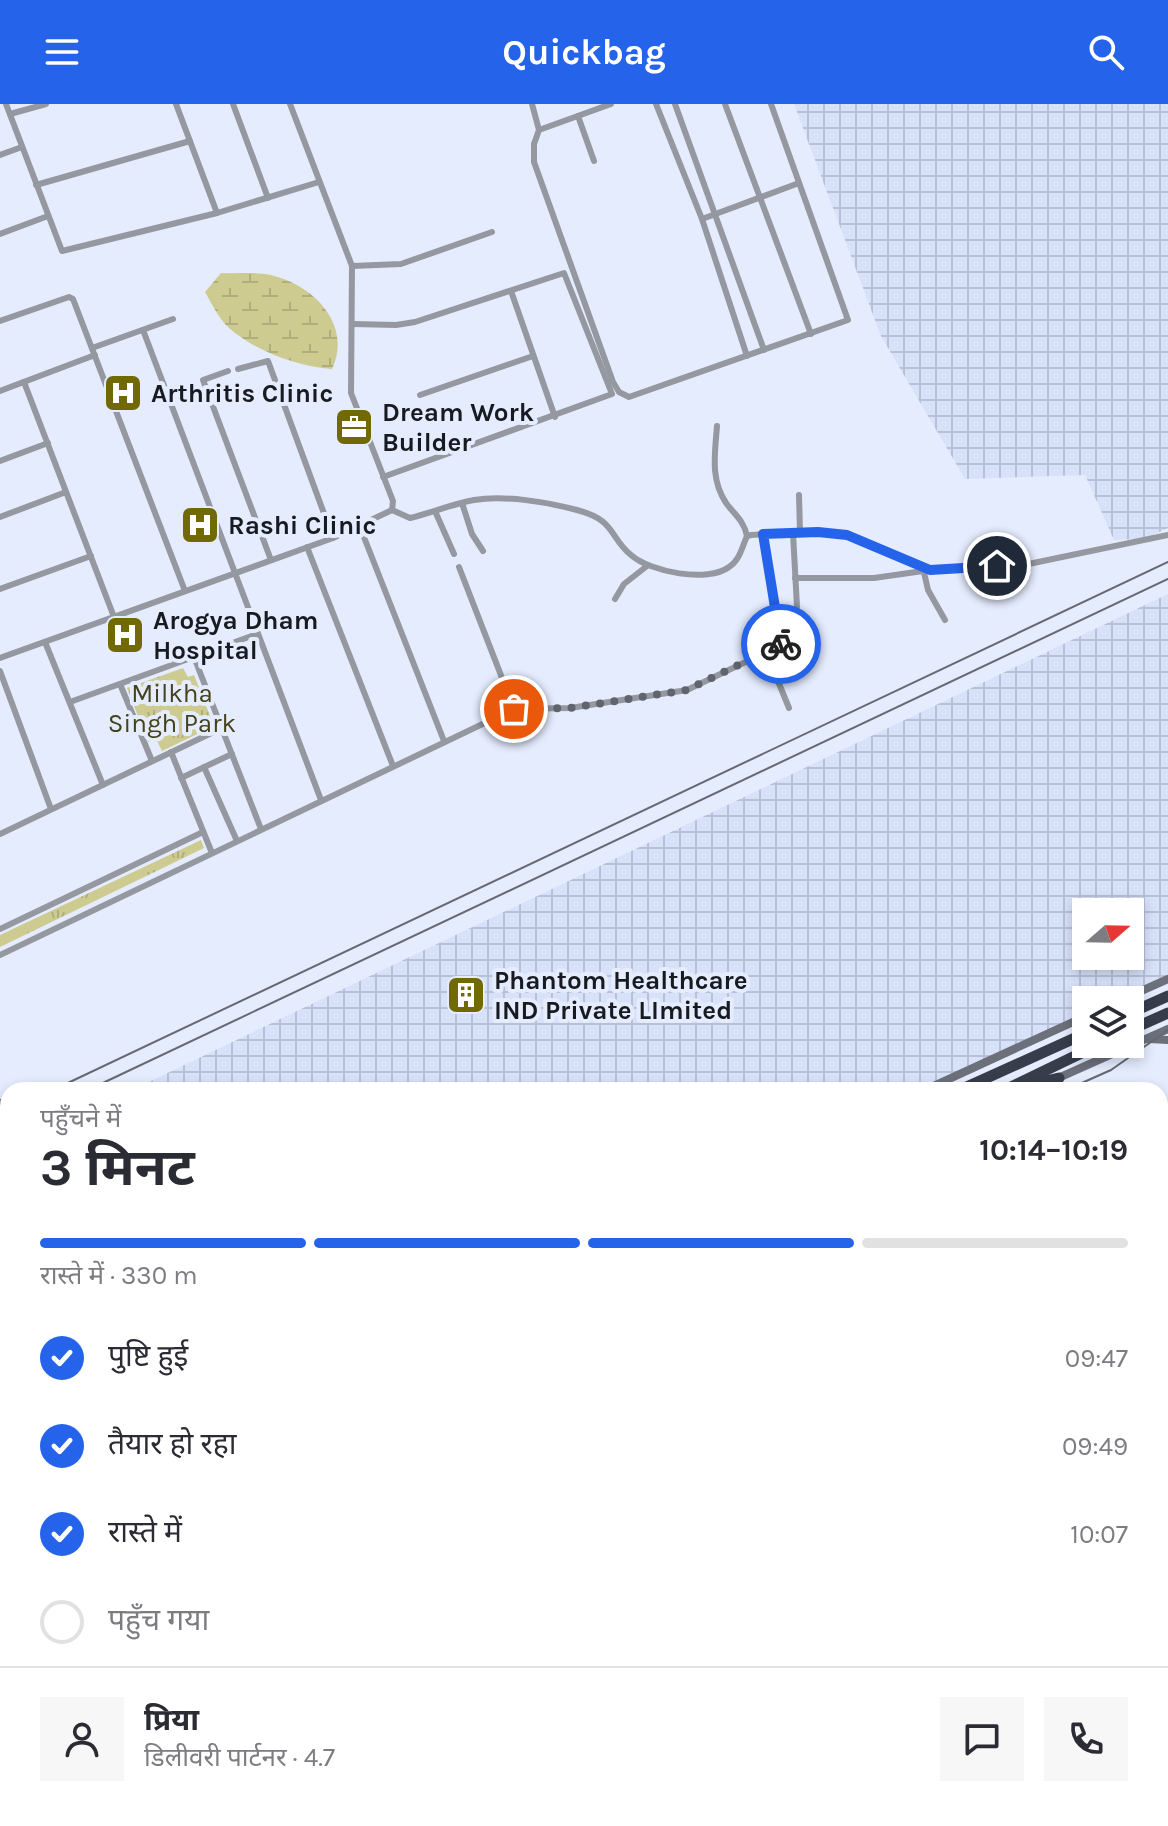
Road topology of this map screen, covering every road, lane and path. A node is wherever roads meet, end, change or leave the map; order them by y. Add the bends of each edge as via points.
1 (6, 104) edge
2 (46, 104) edge
3 (176, 104) edge
4 (233, 104) edge
5 (290, 104) edge
6 (532, 104) edge
7 (611, 104) edge
8 (656, 104) edge
9 (675, 104) edge
10 (725, 104) edge
11 (771, 104) edge
12 (10, 114) junction
13 (578, 116) junction
14 (539, 130) junction
15 (190, 141) junction
16 (22, 147) junction
17 (0, 155) edge
18 (594, 161) dead end
19 (319, 182) junction
20 (799, 183) junction
21 (36, 185) junction
22 (268, 198) junction
23 (759, 198) junction
24 (217, 213) junction
25 (717, 213) junction
26 (48, 216) junction
27 (702, 219) junction
28 (492, 232) dead end
29 (0, 234) edge
30 (352, 266) junction
31 (511, 291) junction
32 (173, 319) dead end
33 (0, 321) edge
34 (353, 324) junction
35 (143, 330) junction
36 (811, 334) junction
37 (764, 350) junction
38 (94, 351) junction
39 (533, 356) junction
40 (747, 356) junction
41 (238, 369) dead end
42 (228, 371) dead end
43 (24, 382) junction
44 (0, 391) edge
45 (420, 395) dead end
46 (555, 417) junction
47 (717, 426) dead end
48 (48, 443) junction
49 (0, 461) edge
50 (383, 477) junction
51 (66, 492) junction
52 (799, 495) dead end
53 (462, 503) junction
54 (392, 510) junction
55 (435, 511) junction
56 (0, 517) edge
57 (360, 527) junction
58 (796, 532) junction
59 (763, 534) junction
60 (1168, 535) edge
61 (747, 536) junction
62 (333, 538) junction
63 (307, 547) junction
64 (483, 551) dead end
65 (454, 554) dead end
66 (91, 556) junction
67 (271, 560) junction
68 (647, 566) junction
69 (459, 567) dead end
70 (923, 570) junction
71 (236, 572) junction
72 (795, 578) junction
73 (0, 589) edge
74 (185, 591) junction
75 (615, 599) dead end
76 (797, 607) dead end
77 (114, 617) junction
78 (945, 620) dead end
79 (257, 634) junction
80 (45, 642) junction
81 (766, 652) junction
82 (194, 657) junction
83 (0, 658) edge
84 (0, 671) edge
85 (120, 684) junction
86 (70, 702) junction
87 (789, 708) dead end
88 (514, 709) junction
89 (222, 728) junction
90 (444, 741) junction
91 (171, 752) junction
92 (232, 754) junction
93 (152, 761) junction
94 (393, 766) junction
95 (204, 767) junction
96 (181, 778) junction
97 (103, 785) junction
98 (321, 800) junction
99 (51, 809) junction
100 (261, 829) junction
101 (1, 831) edge
102 (203, 832) junction
103 (237, 841) junction
104 (212, 853) junction
105 (0, 929) edge
106 (0, 955) edge
107 (1168, 979) edge
108 (1144, 990) edge
109 (1168, 996) edge
110 (1144, 1007) edge
111 (1168, 1013) edge
112 (1072, 1022) edge
113 (1144, 1024) edge
114 (1168, 1029) edge
115 (1072, 1039) edge
116 (1145, 1039) junction
117 (1168, 1040) edge
118 (1072, 1058) edge
119 (1059, 1078) junction
120 (942, 1082) edge
121 (978, 1082) edge
122 (1022, 1082) edge
123 (1041, 1082) edge
124 (1050, 1082) edge

1 - 12 street
2 - 12 street
3 - 15 street
4 - 22 street
5 - 19 street
6 - 14 street
7 - 13 street
8 - 27 street
9 - 25 street
10 - 23 street
11 - 20 street
12 - 16 street
13 - 14 street
13 - 18 street
14 - 40 street via 533,159 619,392 633,396
15 - 21 street
15 - 24 street
16 - 17 street
16 - 21 street
19 - 22 street
19 - 30 street
20 - 23 street
20 - 36 street via 848,315 846,321
21 - 26 street
22 - 24 street
23 - 25 street
23 - 36 street
24 - 26 street via 66,252
25 - 27 street
25 - 37 street
26 - 29 street
27 - 40 street
28 - 30 street via 401,264
30 - 34 street
31 - 34 street via 406,324
31 - 39 street
31 - 46 street via 565,274 611,392
32 - 35 street
33 - 38 street via 70,297
34 - 50 street via 351,393
35 - 38 street
35 - 71 street
36 - 37 street
37 - 40 street
38 - 43 street
38 - 74 street
39 - 45 street
39 - 46 street
41 - 62 street via 268,361
42 - 67 street via 203,380
43 - 44 street
43 - 48 street
46 - 50 street
47 - 61 street via 715,477
48 - 49 street
48 - 51 street
50 - 54 street
51 - 56 street
51 - 66 street
52 - 58 street
53 - 55 street
53 - 64 street
53 - 68 street via 497,499 589,514 608,525 629,554
54 - 55 street via 410,518
54 - 57 street
55 - 65 street
57 - 62 street
57 - 90 street
58 - 59 street
58 - 70 street via 860,539
58 - 72 street
59 - 61 street
59 - 81 street via 781,636 779,646
60 - 70 street via 1014,567
61 - 68 street via 737,559 719,572
62 - 63 street
63 - 67 street
63 - 94 street
66 - 73 street
66 - 77 street
67 - 71 street
68 - 75 street via 618,590
69 - 88 street
70 - 72 street via 874,578
70 - 78 street
71 - 74 street
71 - 79 street
72 - 76 street
74 - 77 street
77 - 80 street
79 - 82 street
79 - 98 street
80 - 83 street
80 - 86 street
81 - 87 street
81 - 88 street via 687,690 570,708
82 - 85 street
82 - 89 street
84 - 99 street
85 - 86 street
85 - 93 street
86 - 97 street
88 - 90 street
89 - 91 street
89 - 92 street
90 - 94 street
91 - 93 street
91 - 96 street
92 - 95 street
92 - 100 street
93 - 97 street
94 - 98 street
95 - 96 street
95 - 103 street
96 - 102 street
97 - 99 street
98 - 100 street
99 - 101 street
100 - 103 street
102 - 104 street
102 - 105 street
103 - 104 street
104 - 106 street
107 - 108 main road
109 - 110 highway
111 - 113 highway
112 - 120 main road
114 - 116 main road
115 - 121 highway
116 - 117 main road
116 - 119 main road
118 - 122 highway
119 - 123 highway
119 - 124 main road

